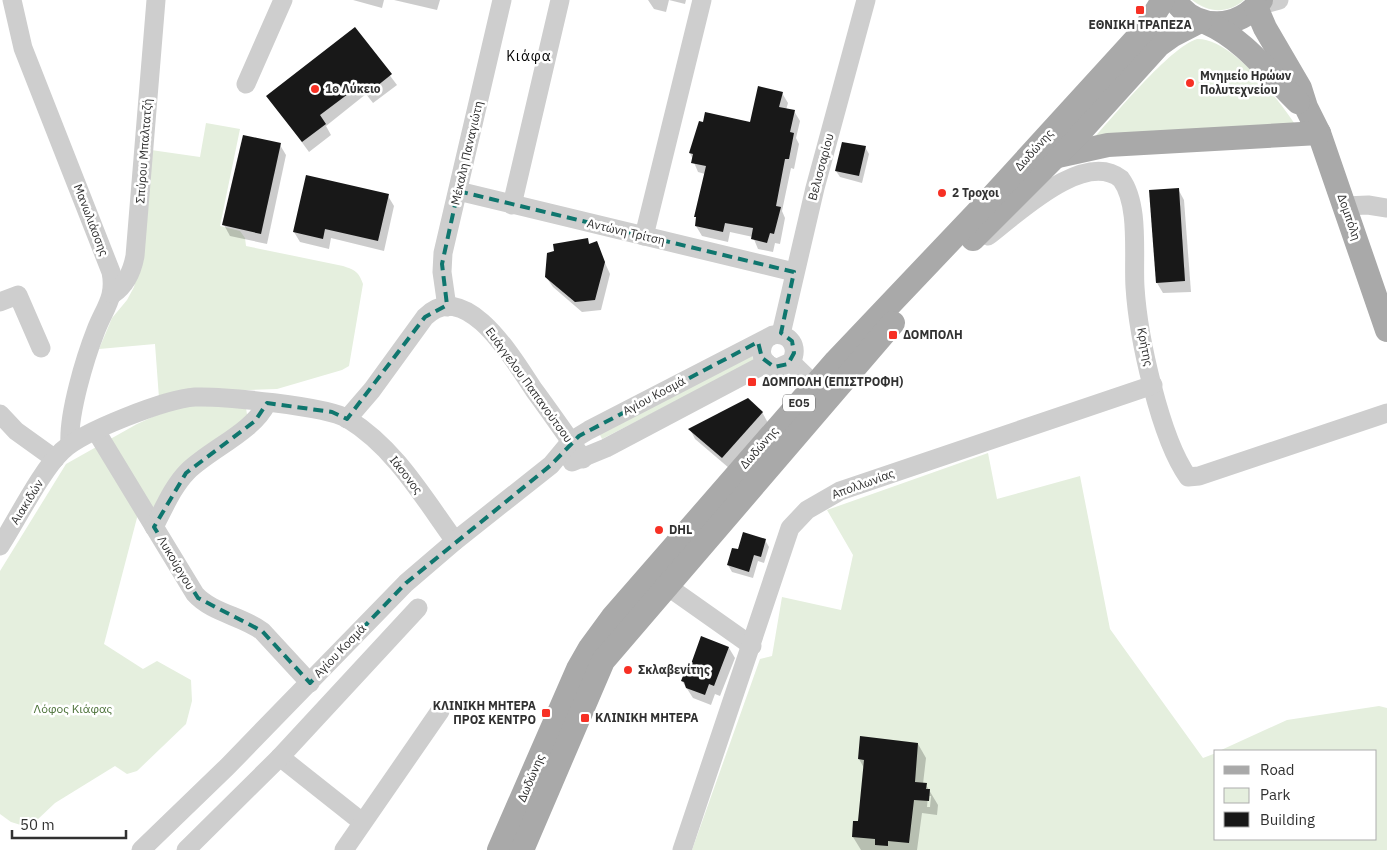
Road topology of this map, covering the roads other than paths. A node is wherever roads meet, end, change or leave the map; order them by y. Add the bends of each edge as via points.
1 (12, 0) edge
2 (156, 0) edge
3 (283, 0) edge
4 (502, 0) edge
5 (560, 0) edge
6 (702, 0) edge
7 (866, 0) edge
8 (1163, 0) edge
9 (1174, 0) edge
10 (1264, 2) edge
11 (1204, 22) junction
12 (246, 84) dead end
13 (1306, 107) junction
14 (1319, 133) junction
15 (1056, 157) junction
16 (458, 192) junction
17 (512, 205) junction
18 (1345, 206) junction
19 (1387, 208) edge
20 (644, 236) junction
21 (967, 244) junction
22 (794, 272) junction
23 (113, 294) junction
24 (0, 302) edge
25 (447, 307) junction
26 (1387, 330) edge
27 (773, 337) junction
28 (41, 348) dead end
29 (791, 362) junction
30 (766, 363) junction
31 (1153, 385) junction
32 (821, 392) junction
33 (267, 403) junction
34 (1387, 413) edge
35 (0, 414) edge
36 (347, 419) junction
37 (96, 431) junction
38 (571, 441) junction
39 (70, 444) junction
40 (54, 459) junction
41 (583, 459) junction
42 (551, 465) junction
43 (154, 527) junction
44 (455, 541) junction
45 (0, 546) edge
46 (667, 586) junction
47 (418, 608) dead end
48 (752, 646) junction
49 (310, 682) junction
50 (440, 711) dead end
51 (280, 757) junction
52 (362, 822) junction
53 (141, 850) edge
54 (186, 850) edge
55 (344, 850) edge
56 (500, 850) edge
57 (522, 850) edge
58 (682, 850) edge

1 - 23 street, Μανωλιάσσης via 22,48 111,272
2 - 23 street, Σπύρου Μπαλτατζή via 135,256 129,275
3 - 12 street
4 - 16 street, Μέκαλη Παναγιώτη
5 - 17 street
6 - 20 street
7 - 22 street, Βελισσαρίου
8 - 32 main road, Δωδώνης / ΕΟ5 via 1145,29
9 - 11 main road via 1187,14
10 - 11 main road, Δωδώνης / ΕΟ5 via 1232,22
10 - 13 main road, Δομπόλη via 1265,28 1300,88
11 - 13 main road via 1220,28 1236,40 1298,103
11 - 15 main road, Δωδώνης / ΕΟ5 via 1173,35 1159,45
13 - 14 main road, Δομπόλη
14 - 15 main road via 1108,145
14 - 18 main road, Δομπόλη
15 - 21 main road, Δωδώνης / ΕΟ5
16 - 17 street, Αντώνη Τρίτση
16 - 25 street, Μέκαλη Παναγιώτη via 442,264
17 - 20 street, Αντώνη Τρίτση
18 - 19 street
18 - 26 main road, Δομπόλη
20 - 22 street, Αντώνη Τρίτση
21 - 31 street, Κρήτης via 981,241 1040,195 1064,181 1095,172 1117,176 1125,184 1131,204 1135,290
21 - 32 main road, Δωδώνης / ΕΟ5
22 - 27 street, Βελισσαρίου
23 - 39 street via 95,331 83,369
24 - 28 street via 18,295
25 - 36 street via 436,308 425,317
25 - 38 street, Ευάγγελου Παπανούτσου via 470,314 493,333
27 - 29 street via 789,338 794,345
27 - 30 street via 761,350
27 - 38 street, Αγίου Κοσμά via 696,373
29 - 30 street via 778,368
29 - 32 street
30 - 41 street, Αγίου Κοσμά
31 - 34 street, Κρήτης via 1174,451 1188,477 1193,478
31 - 48 street, Απολλωνίας via 840,491 817,503 790,528
32 - 46 main road, Δωδώνης / ΕΟ5
32 - 56 main road, Δωδώνης / ΕΟ5 via 612,618 590,648 564,698
33 - 36 street, Αιακιδών via 332,412
33 - 37 street, Αιακιδών via 188,398
33 - 43 street via 254,421 186,473
35 - 40 street via 16,431
36 - 44 street, Ιάσονος via 392,456
37 - 39 street, Αιακιδών
37 - 43 street, Λυκούργου
38 - 41 street, Ευάγγελου Παπανούτσου
38 - 42 street, Αγίου Κοσμά
39 - 40 street, Αιακιδών
40 - 45 street, Αιακιδών
41 - 42 street, Αγίου Κοσμά
42 - 44 street, Αγίου Κοσμά
43 - 49 street, Λυκούργου via 198,598 262,631
44 - 49 street, Αγίου Κοσμά via 406,583
46 - 48 street
46 - 57 main road, Δωδώνης / ΕΟ5 via 598,669
47 - 51 street
48 - 58 street, Απολλωνίας
49 - 53 street, Αγίου Κοσμά
50 - 52 street
51 - 52 street
51 - 54 street
52 - 55 street

